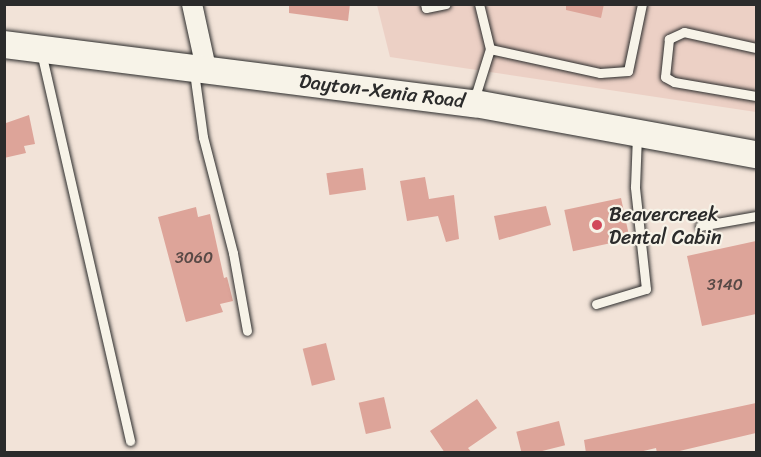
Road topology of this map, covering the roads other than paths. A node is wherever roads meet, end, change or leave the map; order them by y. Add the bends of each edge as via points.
1 (192, 4) edge
2 (425, 4) edge
3 (446, 4) edge
4 (479, 4) edge
5 (642, 4) edge
6 (4, 44) edge
7 (756, 48) edge
8 (41, 49) junction
9 (490, 49) junction
10 (200, 67) junction
11 (756, 96) edge
12 (474, 103) junction
13 (637, 132) junction
14 (756, 154) edge
15 (756, 216) edge
16 (700, 226) dead end
17 (596, 304) dead end
18 (247, 331) dead end
19 (130, 441) dead end

1 - 10 street
2 - 3 lane via 426,8
4 - 9 lane
5 - 9 lane via 628,71 600,73
6 - 8 main road, Dayton-Xenia Road
7 - 11 lane via 684,32 669,39 665,76 674,82
8 - 10 main road, Dayton-Xenia Road
8 - 19 lane
9 - 12 lane
10 - 12 main road, Dayton-Xenia Road
10 - 18 lane via 203,137 233,253
12 - 13 main road, Dayton-Xenia Road
13 - 14 main road, Dayton-Xenia Road
13 - 17 lane via 635,187 646,289
15 - 16 lane

